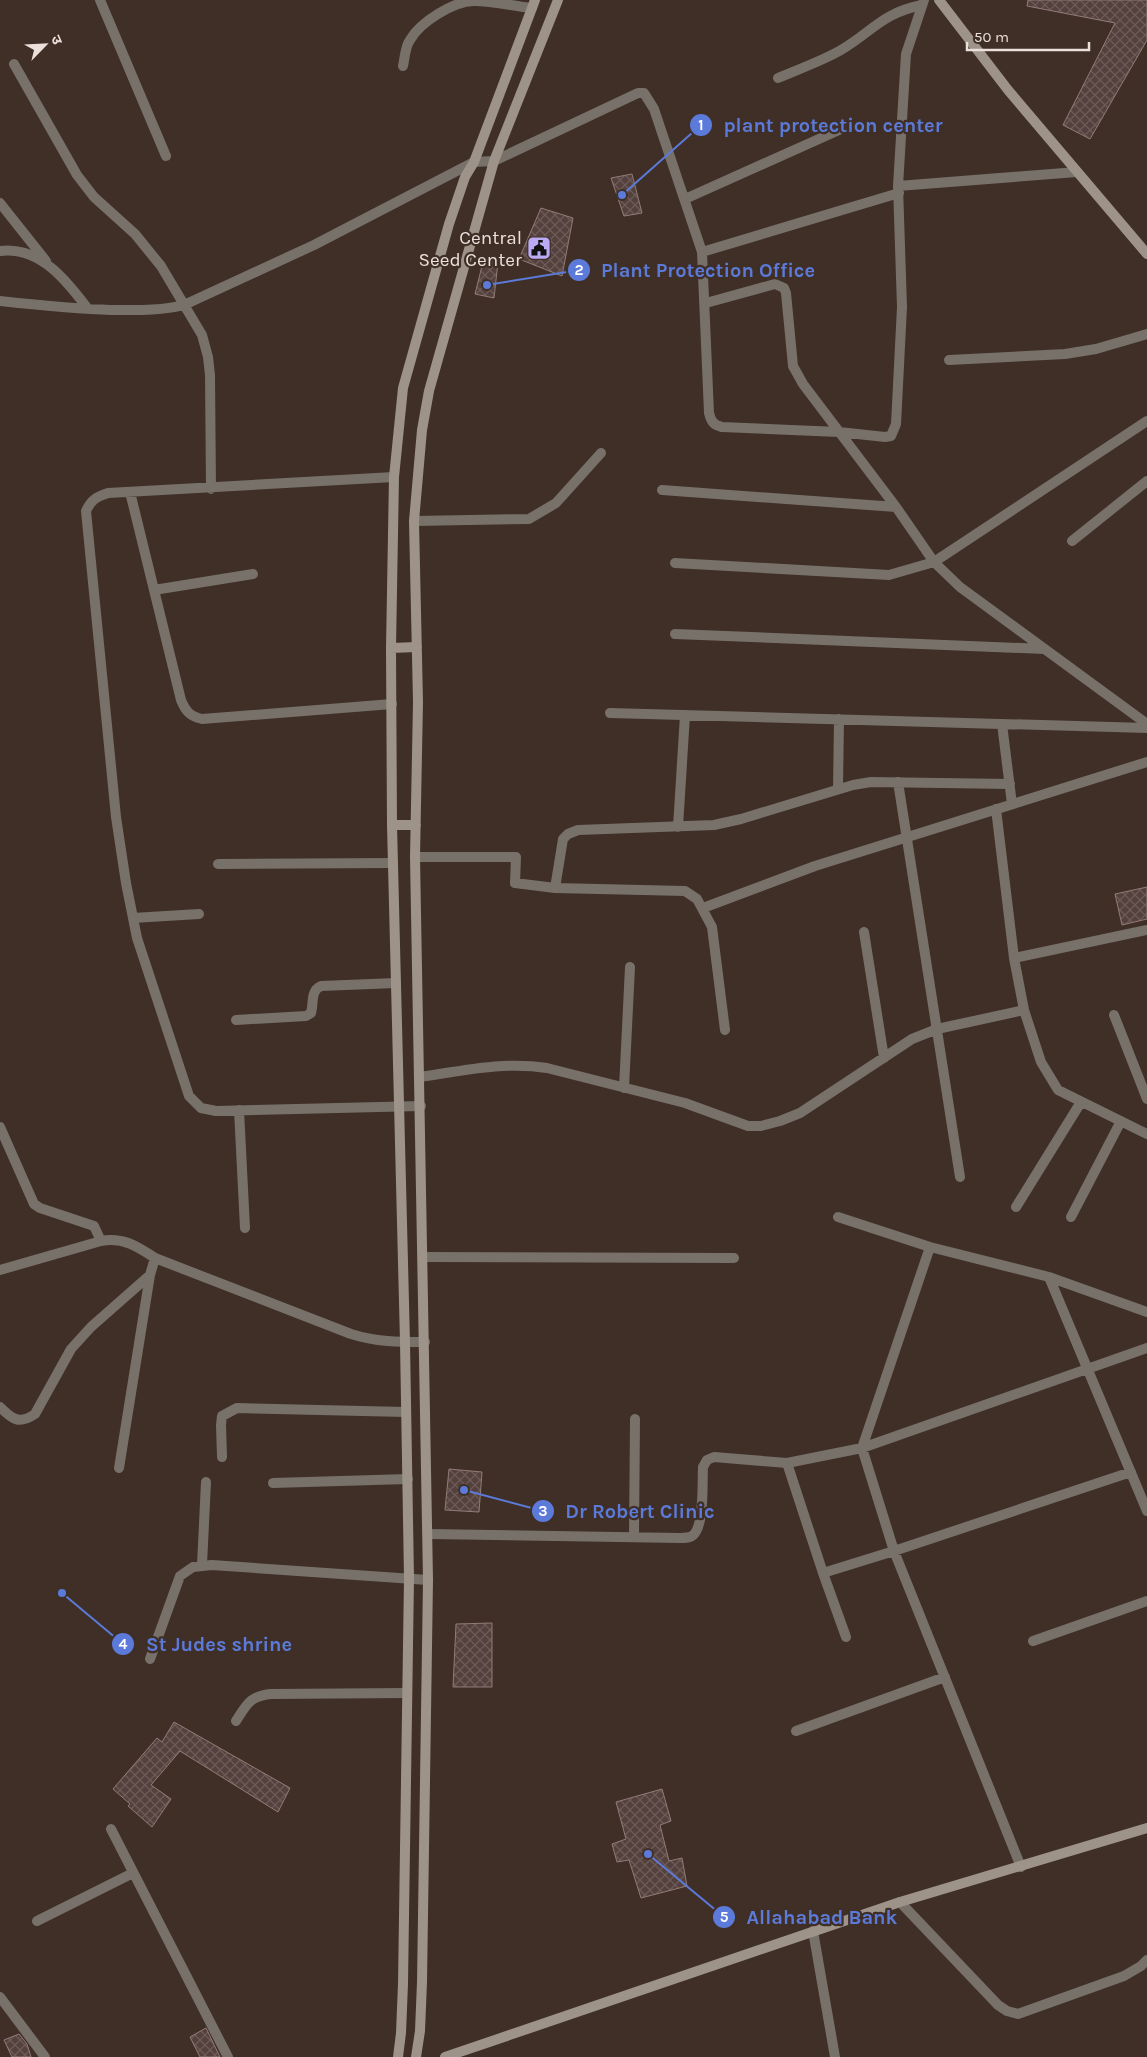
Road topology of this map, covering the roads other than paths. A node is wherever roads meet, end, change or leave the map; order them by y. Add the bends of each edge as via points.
1 (100, 0) edge
2 (473, 0) edge
3 (558, 0) edge
4 (940, 0) edge
5 (923, 3) edge
6 (533, 4) edge
7 (14, 64) dead end
8 (404, 66) dead end
9 (778, 78) dead end
10 (838, 130) dead end
11 (166, 156) dead end
12 (494, 161) junction
13 (474, 162) junction
14 (1077, 172) junction
15 (898, 190) junction
16 (685, 199) junction
17 (0, 203) edge
18 (0, 251) edge
19 (702, 252) junction
20 (1147, 254) edge
21 (51, 267) junction
22 (0, 301) edge
23 (706, 303) junction
24 (184, 305) junction
25 (88, 309) junction
26 (1147, 334) edge
27 (949, 360) dead end
28 (1147, 421) edge
29 (839, 432) junction
30 (601, 454) dead end
31 (394, 477) junction
32 (1147, 480) edge
33 (211, 489) junction
34 (662, 490) dead end
35 (130, 492) junction
36 (896, 507) junction
37 (414, 521) junction
38 (1072, 541) dead end
39 (934, 562) junction
40 (676, 563) dead end
41 (253, 574) dead end
42 (154, 590) junction
43 (675, 634) dead end
44 (417, 647) junction
45 (391, 648) junction
46 (1045, 649) junction
47 (392, 704) junction
48 (610, 712) dead end
49 (685, 715) junction
50 (839, 719) junction
51 (1002, 724) junction
52 (1147, 724) edge
53 (1147, 728) edge
54 (1147, 762) edge
55 (898, 782) junction
56 (1010, 784) junction
57 (838, 789) junction
58 (1012, 804) junction
59 (996, 809) junction
60 (392, 825) junction
61 (416, 825) junction
62 (678, 827) junction
63 (907, 836) junction
64 (415, 857) junction
65 (393, 863) junction
66 (218, 864) dead end
67 (554, 888) junction
68 (703, 908) junction
69 (199, 914) dead end
70 (133, 918) junction
71 (1147, 930) edge
72 (864, 932) dead end
73 (1014, 958) junction
74 (630, 967) dead end
75 (396, 982) junction
76 (1024, 1010) junction
77 (1114, 1015) dead end
78 (236, 1020) dead end
79 (937, 1029) junction
80 (725, 1030) dead end
81 (884, 1058) junction
82 (420, 1077) junction
83 (624, 1088) junction
84 (1147, 1099) edge
85 (1081, 1102) junction
86 (421, 1106) junction
87 (399, 1107) junction
88 (239, 1110) junction
89 (1121, 1121) junction
90 (0, 1127) edge
91 (1147, 1134) edge
92 (960, 1177) dead end
93 (1016, 1208) dead end
94 (838, 1217) dead end
95 (1071, 1217) dead end
96 (245, 1228) dead end
97 (101, 1241) junction
98 (930, 1247) junction
99 (423, 1257) junction
100 (155, 1258) junction
101 (734, 1258) dead end
102 (0, 1270) edge
103 (150, 1275) junction
104 (1049, 1277) junction
105 (1147, 1312) edge
106 (405, 1342) junction
107 (424, 1342) junction
108 (1147, 1348) edge
109 (1088, 1370) junction
110 (0, 1407) edge
111 (406, 1412) junction
112 (635, 1419) dead end
113 (862, 1448) junction
114 (222, 1457) dead end
115 (787, 1463) junction
116 (119, 1468) dead end
117 (1131, 1472) junction
118 (408, 1479) junction
119 (206, 1482) dead end
120 (274, 1483) dead end
121 (1145, 1499) edge
122 (1147, 1511) edge
123 (428, 1534) junction
124 (634, 1537) junction
125 (894, 1551) junction
126 (202, 1566) junction
127 (823, 1573) junction
128 (409, 1578) junction
129 (428, 1580) junction
130 (1147, 1601) edge
131 (846, 1637) dead end
132 (1033, 1641) dead end
133 (150, 1659) dead end
134 (945, 1677) junction
135 (408, 1693) junction
136 (236, 1721) dead end
137 (796, 1731) dead end
138 (1147, 1828) edge
139 (111, 1829) dead end
140 (1020, 1867) junction
141 (133, 1873) junction
142 (900, 1902) junction
143 (37, 1921) dead end
144 (813, 1931) junction
145 (1147, 1960) edge
146 (0, 1996) edge
147 (44, 2057) edge
148 (228, 2057) edge
149 (398, 2057) edge
150 (416, 2057) edge
151 (445, 2057) edge
152 (835, 2057) edge

1 - 11 street
2 - 6 street
2 - 8 street via 448,9 415,33 406,49
3 - 12 street
4 - 14 street via 1008,90
5 - 9 street via 887,16 833,54
5 - 15 street via 906,54
6 - 13 street
7 - 24 street via 77,175 94,197 135,234 161,266
10 - 16 street
12 - 13 street
12 - 16 street via 638,92 644,93 654,108
12 - 37 street via 429,391
13 - 24 street via 314,245
13 - 31 street via 465,177 449,224 403,388
14 - 15 street
14 - 20 street
15 - 19 street
15 - 29 street via 902,307 894,431 885,437
16 - 19 street
17 - 21 street
18 - 21 street via 28,253
19 - 23 street
21 - 25 street
22 - 25 street
23 - 29 street via 774,284 784,288 793,366
23 - 29 street via 709,413 716,426
24 - 25 street via 164,310
24 - 33 street via 202,335 208,357
26 - 27 street via 1065,354
28 - 39 street
29 - 36 street
30 - 37 street via 556,503 530,519
31 - 33 street
31 - 45 street
32 - 38 street
33 - 35 street
34 - 36 street
35 - 42 street
35 - 70 street via 97,497 86,511 116,818
36 - 39 street
37 - 44 street
39 - 40 street via 889,575
39 - 46 street via 960,587
41 - 42 street
42 - 47 street via 181,700 186,712 193,717 202,719
43 - 46 street
44 - 45 street
44 - 61 street
45 - 47 street
46 - 52 street
47 - 60 street
48 - 49 street
49 - 50 street
49 - 62 street
50 - 51 street
50 - 57 street
51 - 53 street
51 - 56 street
54 - 58 street
55 - 56 street
55 - 57 street via 871,782
55 - 63 street
56 - 58 street
57 - 62 street via 741,819 714,825
58 - 59 street
59 - 63 street
59 - 73 street
60 - 61 street
60 - 65 street
61 - 64 street
62 - 67 street via 578,830 568,834 562,839
63 - 68 street
63 - 79 street
64 - 67 street via 516,857 515,883
64 - 82 street
65 - 66 street
65 - 75 street
67 - 68 street via 685,891
68 - 80 street via 712,927
69 - 70 street
70 - 88 street via 189,1096 201,1108
71 - 73 street
72 - 81 street
73 - 76 street
74 - 83 street
75 - 78 street via 321,986 313,993 311,1013 306,1016
75 - 87 street
76 - 79 street
76 - 85 street via 1041,1062 1058,1090
77 - 84 street
79 - 81 street via 912,1039
79 - 92 street
81 - 83 street via 800,1112 761,1126 748,1126 685,1103
82 - 83 street via 525,1065
82 - 86 street
85 - 89 street
85 - 93 street
86 - 87 street
86 - 99 street
87 - 88 street
87 - 106 street
88 - 96 street
89 - 91 street
89 - 95 street
90 - 97 street via 34,1204 94,1226
94 - 98 street
97 - 100 street via 125,1241
97 - 102 street
98 - 104 street
98 - 113 street
99 - 101 street
99 - 107 street
100 - 103 street
100 - 106 street via 351,1334 370,1340
103 - 110 street via 71,1348 34,1414 26,1420 19,1420
103 - 116 street
104 - 105 street
104 - 109 street
106 - 107 street
106 - 111 street
107 - 123 street
108 - 109 street
109 - 113 street
109 - 117 street
111 - 114 street via 237,1408 222,1416
111 - 118 street
112 - 124 street
113 - 115 street
113 - 125 street
115 - 124 street via 714,1457 703,1467 697,1531 691,1537
115 - 127 street
117 - 121 street
117 - 125 street
118 - 120 street
118 - 128 street
119 - 126 street
121 - 122 street
123 - 124 street
123 - 129 street
125 - 127 street
125 - 134 street
126 - 128 street
126 - 133 street via 188,1569 180,1576
127 - 131 street
128 - 129 street
128 - 135 street
129 - 150 street via 422,1982
130 - 132 street
134 - 137 street
134 - 140 street
135 - 136 street via 258,1695
135 - 149 street via 403,1984
138 - 140 street
139 - 141 street
140 - 142 street
141 - 143 street
141 - 148 street
142 - 144 street
142 - 145 street via 998,2005 1018,2014 1124,1976
144 - 151 street
144 - 152 street
146 - 147 street

